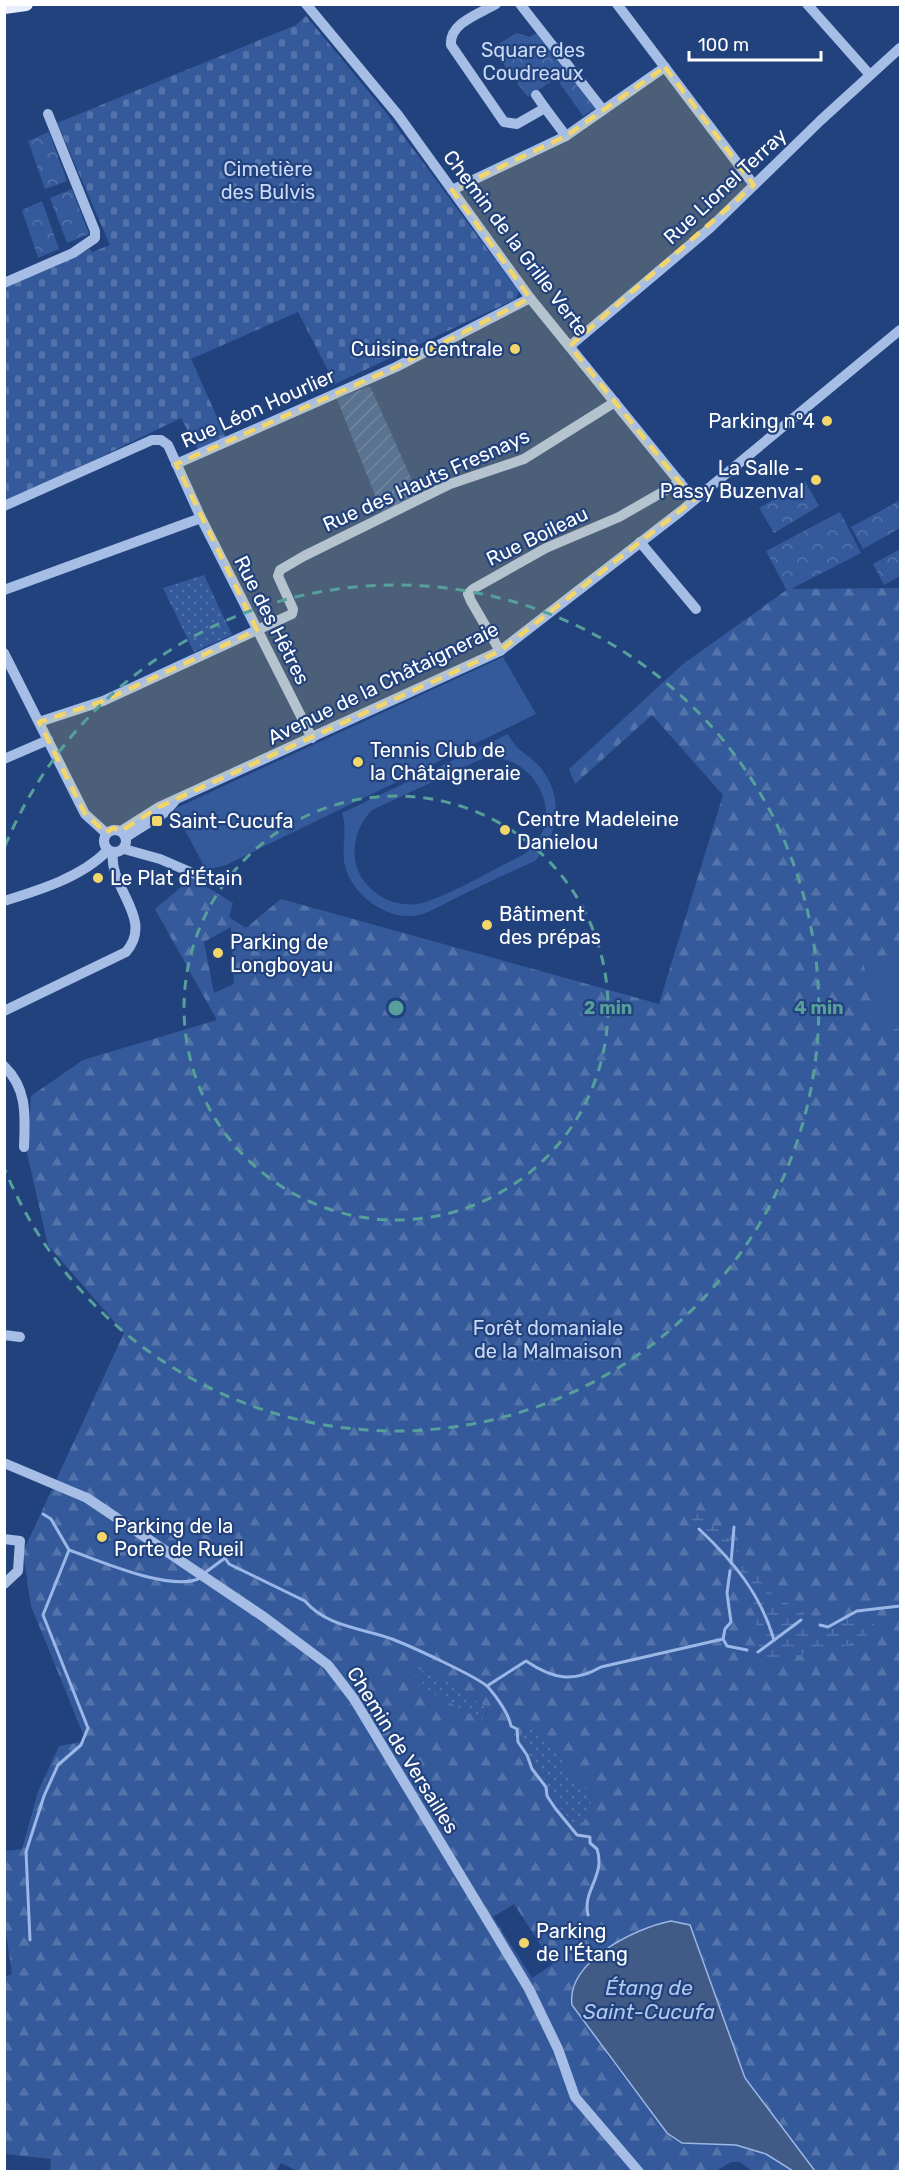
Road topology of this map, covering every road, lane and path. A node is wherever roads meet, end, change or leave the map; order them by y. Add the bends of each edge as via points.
1 (26, 4) edge
2 (496, 4) edge
3 (520, 4) edge
4 (617, 4) edge
5 (807, 4) edge
6 (308, 5) edge
7 (4, 7) edge
8 (900, 48) edge
9 (891, 57) junction
10 (900, 66) edge
11 (665, 67) junction
12 (870, 75) junction
13 (536, 95) dead end
14 (545, 108) junction
15 (603, 110) junction
16 (48, 114) dead end
17 (566, 136) junction
18 (754, 184) junction
19 (452, 190) junction
20 (4, 283) edge
21 (530, 298) junction
22 (900, 330) edge
23 (570, 346) junction
24 (615, 402) junction
25 (176, 464) junction
26 (680, 482) junction
27 (694, 500) junction
28 (4, 506) edge
29 (201, 518) junction
30 (640, 542) junction
31 (4, 590) edge
32 (696, 609) dead end
33 (257, 630) junction
34 (500, 651) junction
35 (4, 653) edge
36 (39, 722) junction
37 (312, 738) junction
38 (48, 740) junction
39 (4, 759) edge
40 (106, 833) junction
41 (118, 844) junction
42 (204, 878) dead end
43 (4, 901) edge
44 (4, 1011) edge
45 (4, 1066) edge
46 (24, 1147) dead end
47 (4, 1335) edge
48 (20, 1337) dead end
49 (9, 1464) edge
50 (4, 1539) edge
51 (4, 1584) edge
52 (639, 2172) edge

1 - 7 main road
2 - 14 street via 457,27 450,36 452,45 504,122 517,124
3 - 15 street
4 - 11 street
5 - 12 street
6 - 19 street, Chemin de la Grille Verte via 398,115
8 - 9 street, Rue Lionel Terray
9 - 10 street
9 - 12 street, Rue Lionel Terray
11 - 15 street
11 - 18 street
12 - 18 street, Rue Lionel Terray
13 - 14 street
14 - 17 street
15 - 17 street
16 - 20 street via 95,238 73,253
17 - 19 street
18 - 23 street, Rue Lionel Terray via 710,228
19 - 21 street, Chemin de la Grille Verte
21 - 23 street, Chemin de la Grille Verte
21 - 25 street, Rue Léon Hourlier via 396,367
22 - 27 street, Avenue de la Châtaigneraie
23 - 24 street, Chemin de la Grille Verte
24 - 26 street, Chemin de la Grille Verte
24 - 33 street, Rue des Hauts Fresnays via 524,459 450,484 280,570 278,576 292,614
25 - 28 street via 168,444 152,440
25 - 29 street, Rue Léon Hourlier
26 - 27 street, Chemin de la Grille Verte
26 - 34 street, Rue Boileau via 619,517 546,548 473,588 468,594 471,601
27 - 30 street, Avenue de la Châtaigneraie
29 - 31 street
29 - 33 street, Rue des Hêtres
30 - 32 street
30 - 34 street, Avenue de la Châtaigneraie
33 - 36 street, Rue des Hauts Fresnays via 103,701
33 - 37 street, Rue des Hêtres
34 - 37 street, Avenue de la Châtaigneraie
35 - 36 street
36 - 38 street
37 - 41 street, Avenue de la Châtaigneraie via 159,807
38 - 39 street
38 - 40 street via 85,814
40 - 41 street via 111,830
40 - 41 street via 104,845
41 - 42 street
41 - 43 street, Avenue de la Châtaigneraie via 96,862 46,888
41 - 44 street via 111,863 134,916 136,932 132,946
45 - 46 street via 22,1092
47 - 48 street
49 - 52 street, Chemin de Versailles via 87,1498 264,1617 328,1665 354,1699 491,1923 547,2025 575,2097
50 - 51 street via 20,1541 18,1571

